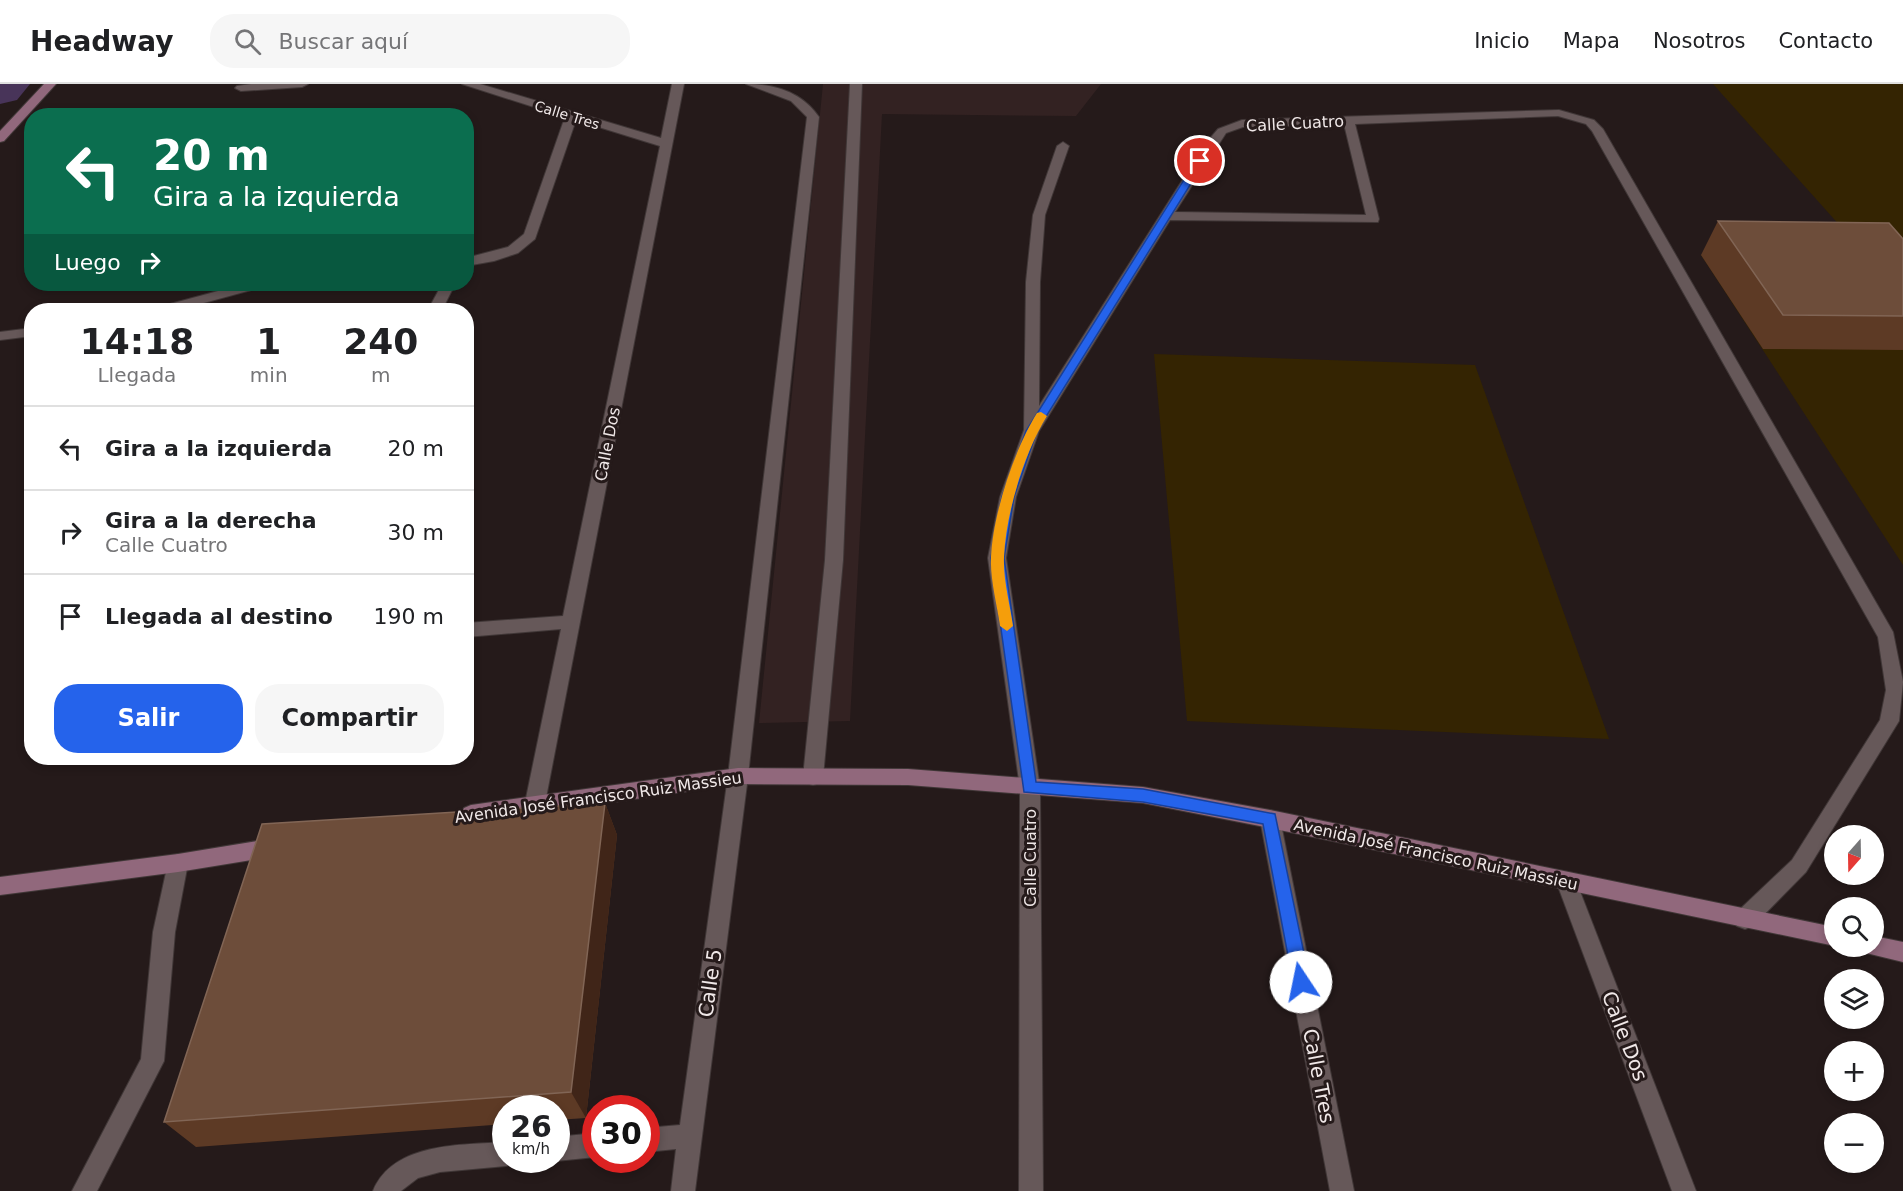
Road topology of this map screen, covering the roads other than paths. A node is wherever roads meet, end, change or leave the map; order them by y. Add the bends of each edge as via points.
1 (50, 84) edge
2 (302, 84) edge
3 (468, 84) edge
4 (678, 84) edge
5 (752, 84) edge
6 (856, 84) edge
7 (241, 88) dead end
8 (28, 108) edge
9 (24, 112) edge
10 (571, 117) junction
11 (1349, 121) junction
12 (0, 138) edge
13 (667, 144) junction
14 (1063, 146) dead end
15 (1166, 216) junction
16 (474, 261) edge
17 (232, 291) edge
18 (189, 303) edge
19 (24, 333) edge
20 (0, 336) edge
21 (1032, 431) junction
22 (572, 622) junction
23 (474, 629) edge
24 (738, 776) junction
25 (813, 777) junction
26 (1030, 788) junction
27 (535, 803) junction
28 (454, 816) edge
29 (1270, 819) junction
30 (293, 844) edge
31 (178, 863) junction
32 (1566, 881) junction
33 (0, 886) edge
34 (1745, 919) junction
35 (1824, 936) edge
36 (1884, 948) edge
37 (1903, 952) edge
38 (689, 1136) junction
39 (660, 1139) edge
40 (492, 1155) edge
41 (84, 1191) edge
42 (386, 1191) edge
43 (683, 1191) edge
44 (1031, 1191) edge
45 (1342, 1191) edge
46 (1684, 1191) edge

1 - 8 street
2 - 7 street
3 - 10 street, Calle Tres
4 - 13 street, Calle Dos
5 - 24 street, Calle 5 via 797,99 808,106 813,117
6 - 25 street via 834,560
9 - 12 street
10 - 13 street, Calle Tres
10 - 16 street via 530,236 513,250
11 - 15 street, Calle Cuatro via 1242,124 1222,131
11 - 15 street via 1373,219
11 - 34 street, Calle Cuatro via 1559,114 1590,122 1887,637 1895,690 1889,721 1799,866
13 - 22 street, Calle Dos
14 - 21 street via 1039,215 1033,282
15 - 21 street, Calle Cuatro
17 - 18 street
19 - 20 street
21 - 26 street, Calle Cuatro via 1008,497 997,558
22 - 23 street
22 - 27 street, Calle Dos
24 - 25 street, Avenida José Francisco Ruiz Massieu
24 - 27 street, Avenida José Francisco Ruiz Massieu
24 - 38 street, Calle 5
25 - 26 street, Avenida José Francisco Ruiz Massieu via 908,777
26 - 29 street, Avenida José Francisco Ruiz Massieu via 1143,795
26 - 44 street, Calle Cuatro
27 - 28 street, Avenida José Francisco Ruiz Massieu
29 - 32 street, Avenida José Francisco Ruiz Massieu
29 - 45 street, Calle Tres
30 - 31 street
31 - 33 street
31 - 41 street via 164,932 152,1061
32 - 34 street, Avenida José Francisco Ruiz Massieu
32 - 46 street, Calle Dos
34 - 35 street, Avenida José Francisco Ruiz Massieu
36 - 37 street
38 - 39 street
38 - 43 street, Calle 5
40 - 42 street via 423,1162 394,1178

